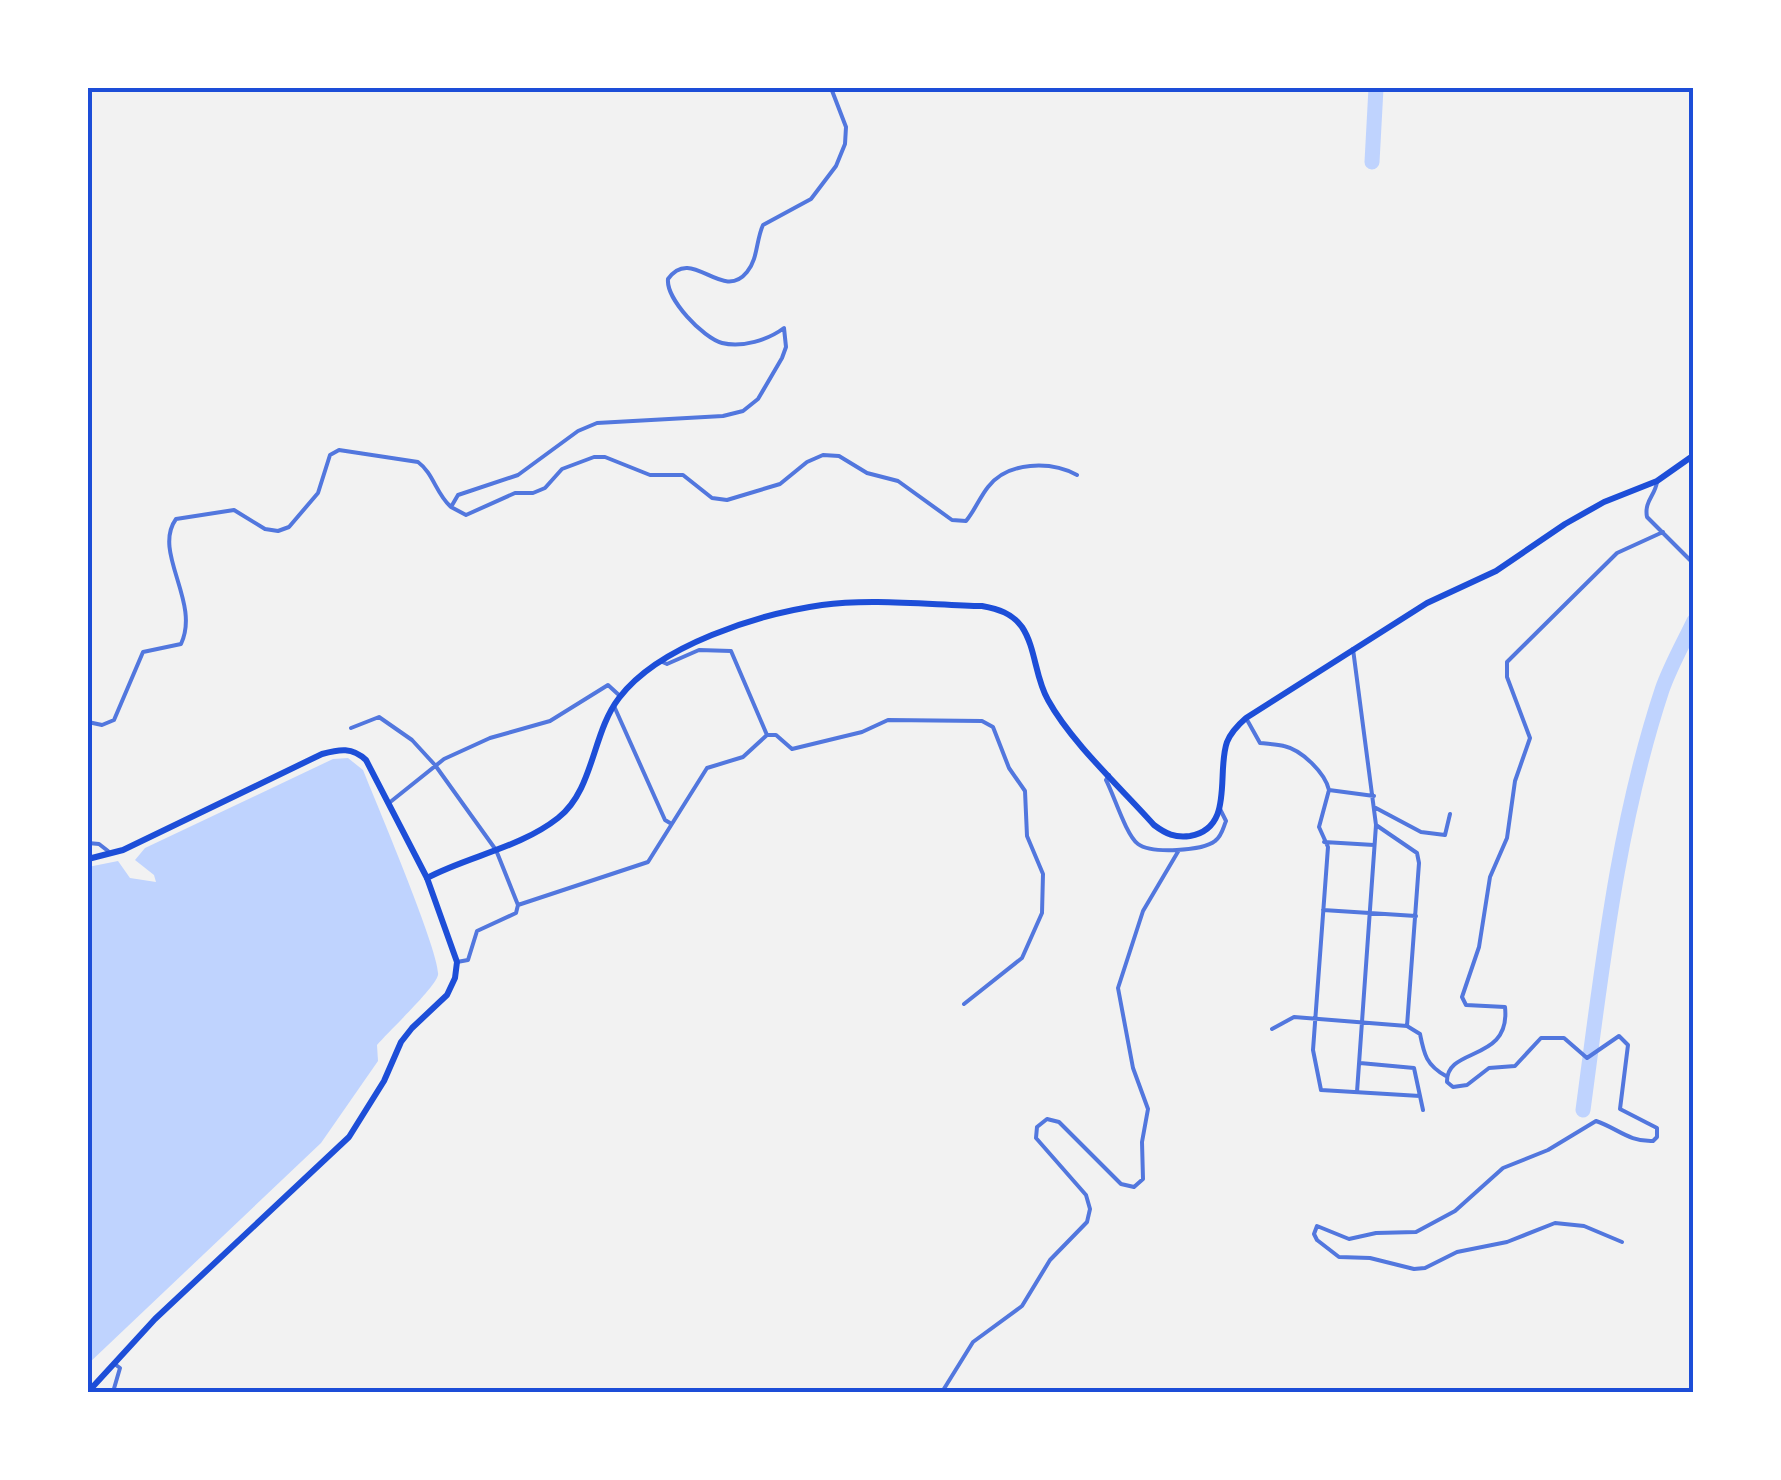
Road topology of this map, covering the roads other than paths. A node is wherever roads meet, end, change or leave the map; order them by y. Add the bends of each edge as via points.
1 (831, 88) edge
2 (1694, 455) edge
3 (1077, 474) dead end
4 (1657, 480) junction
5 (452, 507) junction
6 (1663, 532) junction
7 (1694, 564) edge
8 (1353, 648) junction
9 (659, 660) junction
10 (620, 696) junction
11 (614, 705) junction
12 (1246, 718) junction
13 (88, 722) edge
14 (351, 728) dead end
15 (767, 735) junction
16 (435, 766) junction
17 (1109, 774) junction
18 (1329, 790) junction
19 (1374, 796) junction
20 (389, 803) junction
21 (1374, 807) junction
22 (1220, 809) junction
23 (1450, 814) dead end
24 (670, 823) junction
25 (1376, 825) junction
26 (1324, 842) junction
27 (88, 843) edge
28 (1374, 845) junction
29 (496, 850) junction
30 (1179, 850) junction
31 (110, 856) junction
32 (88, 859) edge
33 (426, 878) junction
34 (518, 905) junction
35 (1323, 910) junction
36 (1368, 913) junction
37 (1416, 916) junction
38 (458, 962) junction
39 (964, 1004) dead end
40 (1314, 1020) junction
41 (1362, 1022) junction
42 (1407, 1026) junction
43 (1272, 1029) dead end
44 (1360, 1063) junction
45 (1446, 1076) junction
46 (1357, 1092) junction
47 (1420, 1096) junction
48 (1424, 1110) dead end
49 (1622, 1242) dead end
50 (112, 1362) junction
51 (88, 1392) edge
52 (113, 1392) edge
53 (942, 1392) edge

1 - 5 street via 846,136 820,191 763,225 754,259 740,278 724,282 688,266 668,278 674,302 715,340 742,344 784,328 786,347 758,400 723,416 588,426 518,475 458,494
2 - 4 main road
3 - 5 street via 1046,465 1003,474 960,522 898,481 839,456 823,455 780,484 727,500 712,498 683,475 650,474 594,457 562,470 534,494 515,493 466,516
4 - 6 street via 1647,517
4 - 8 main road via 1582,514
5 - 13 street via 418,462 339,450 330,455 318,494 289,527 265,529 234,510 176,519 168,543 187,632 181,644 143,652 114,720
6 - 7 street
6 - 45 street via 1618,553 1508,662 1507,677 1530,738 1462,997 1466,1005 1505,1007 1506,1022 1494,1044 1450,1067
8 - 12 main road
8 - 19 street
9 - 10 main road
9 - 15 street via 667,664 699,650 730,652
9 - 17 main road via 709,636 825,604 1002,610 1024,630 1049,703
10 - 11 main road
10 - 16 street via 608,686 550,721 490,738
11 - 24 street
11 - 29 main road via 572,804 545,827
12 - 18 street via 1260,743 1297,753 1317,768
12 - 22 main road via 1227,742
14 - 16 street via 379,717
15 - 24 street via 743,757 707,768
15 - 39 street via 792,749 888,720 993,727 1025,792 1027,836 1043,874 1042,914 1022,958
16 - 20 street
16 - 29 street
17 - 22 main road via 1166,834 1199,834
17 - 30 street via 1106,780 1138,844
18 - 19 street
18 - 26 street via 1318,827
19 - 21 street
20 - 31 main road via 366,760 340,749
20 - 33 main road
21 - 23 street via 1432,836 1446,836
21 - 25 street
22 - 30 street via 1226,821 1219,839
24 - 34 street via 648,862
25 - 28 street
25 - 37 street via 1417,853
26 - 28 street
26 - 35 street
27 - 31 street
28 - 36 street
29 - 33 main road
29 - 34 street
30 - 53 street via 1144,911 1118,988 1148,1109 1142,1179 1134,1187 1114,1179 1058,1122 1047,1119 1036,1127 1036,1138 1086,1195 1090,1216 1050,1260 1022,1306 973,1342
31 - 32 main road
33 - 38 main road
34 - 38 street via 516,913 477,930 468,960
35 - 36 street
35 - 40 street
36 - 37 street
36 - 41 street
37 - 42 street
38 - 50 main road via 447,994 401,1042 350,1137
40 - 41 street
40 - 43 street via 1287,1018
40 - 46 street via 1321,1090
41 - 42 street
41 - 44 street
42 - 45 street via 1420,1034 1421,1053
44 - 46 street
44 - 47 street via 1414,1068
45 - 49 street via 1461,1087 1490,1068 1515,1066 1541,1038 1564,1038 1588,1058 1620,1036 1628,1045 1620,1109 1659,1132 1653,1142 1643,1142 1596,1121 1503,1168 1428,1228 1349,1239 1317,1226 1317,1240 1346,1259 1414,1269 1555,1223 1584,1226
46 - 47 street
47 - 48 street
50 - 51 main road
50 - 52 street via 120,1368

